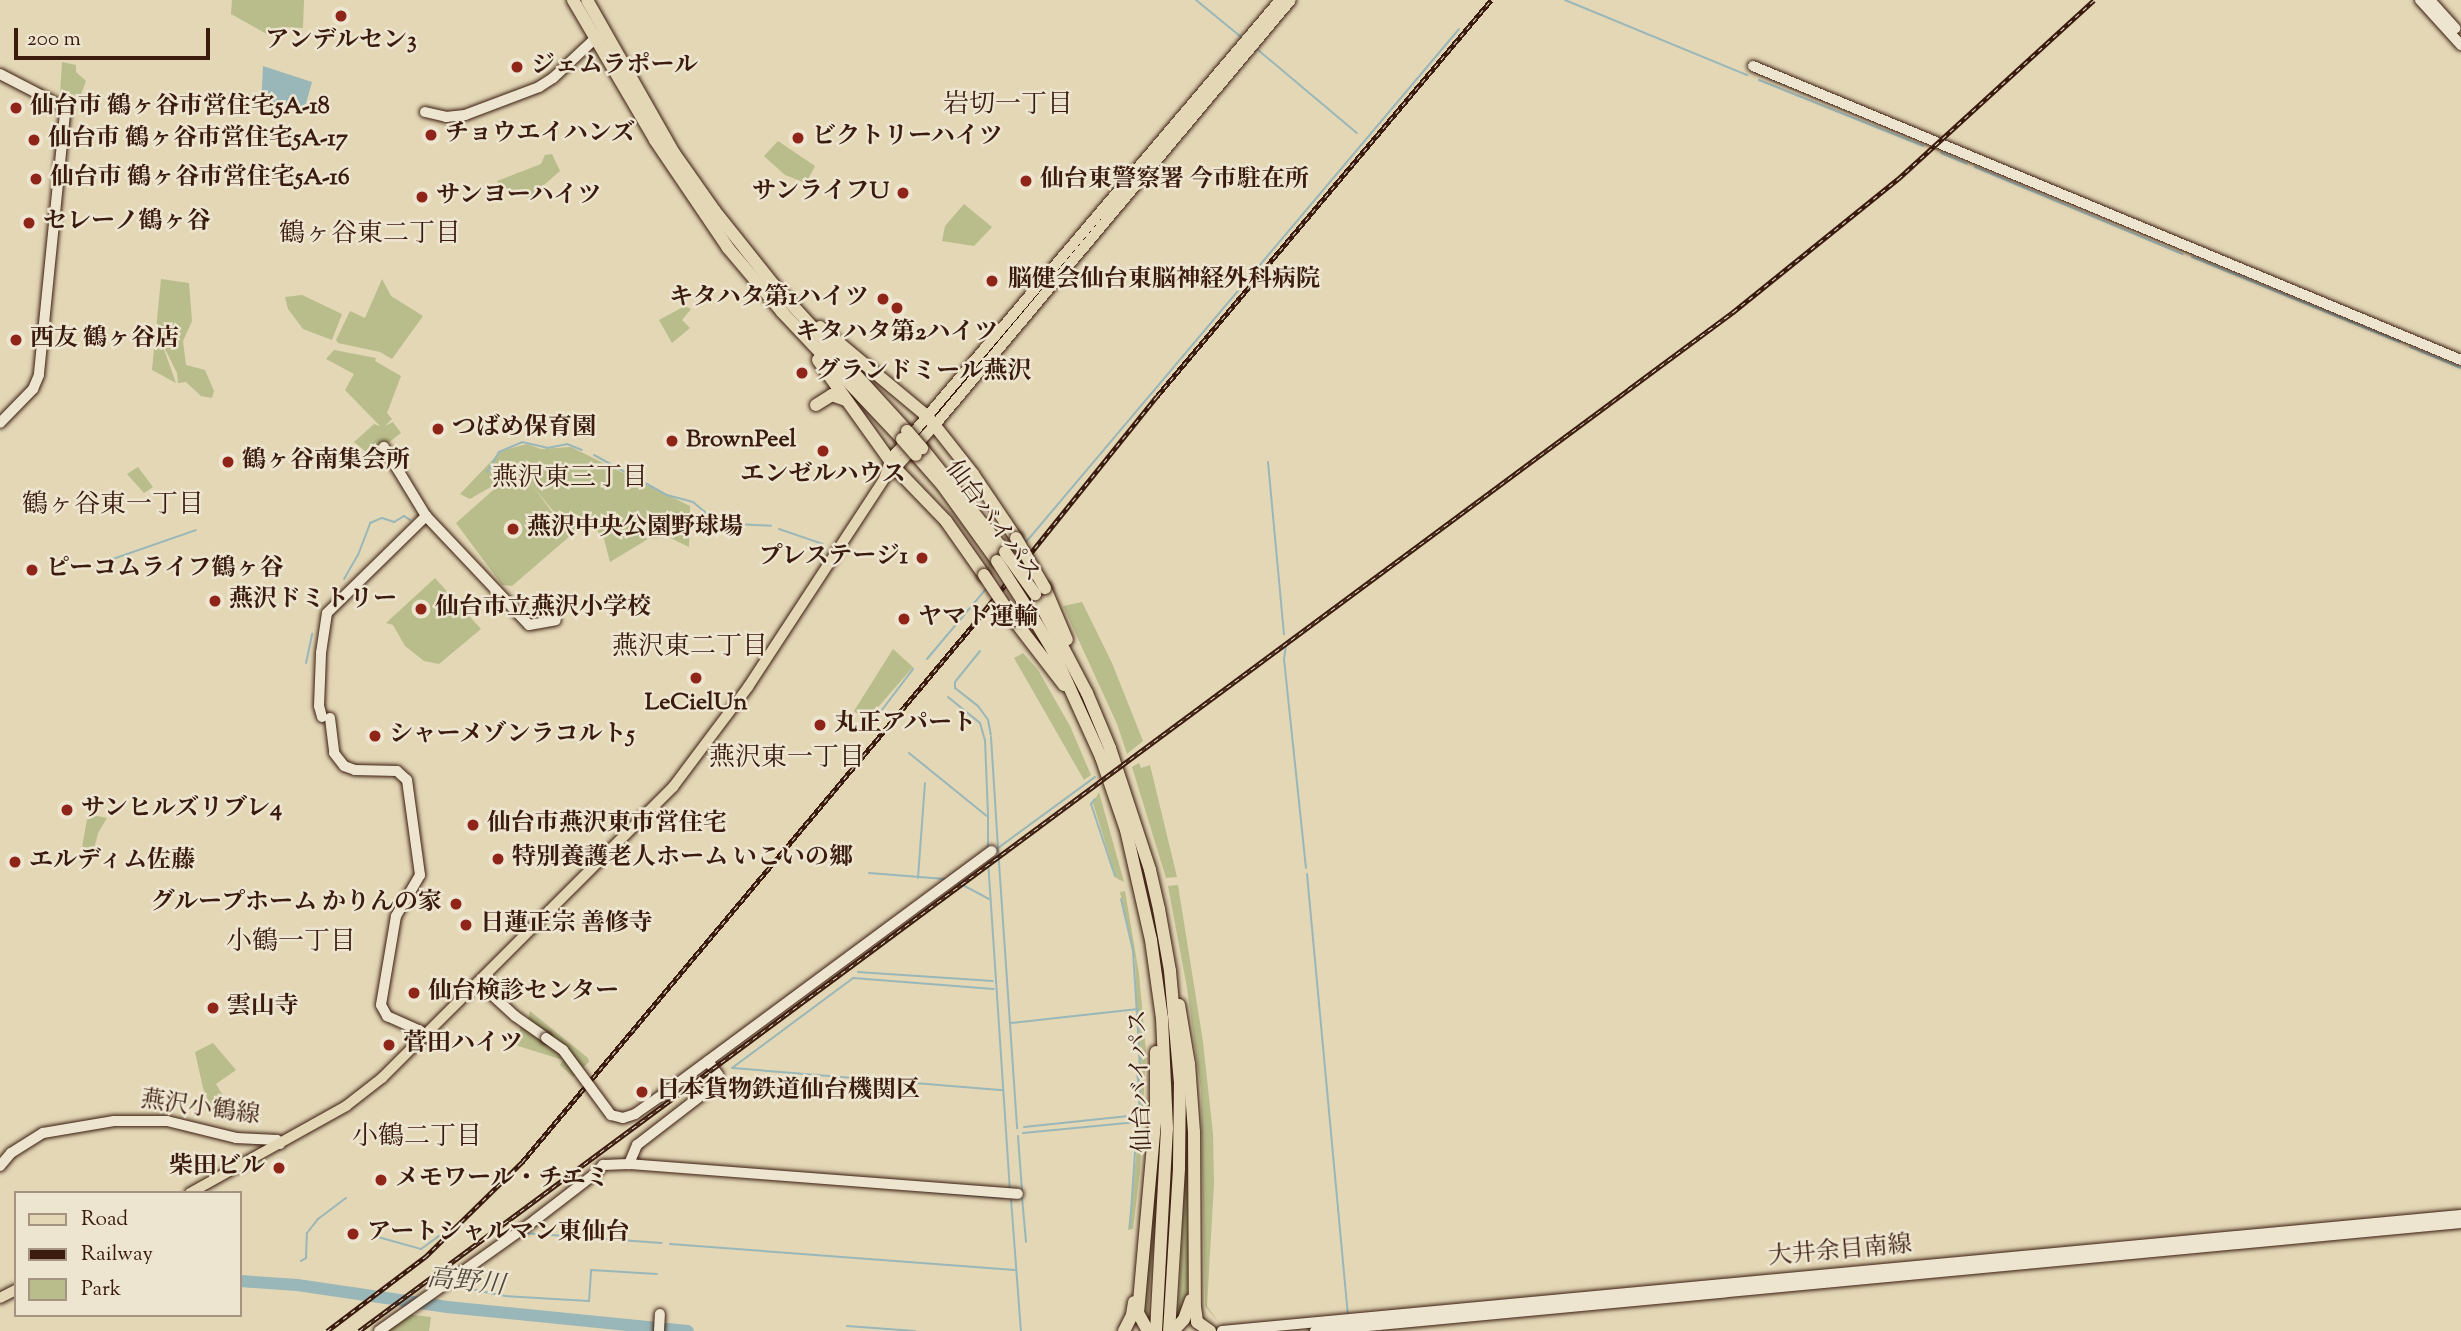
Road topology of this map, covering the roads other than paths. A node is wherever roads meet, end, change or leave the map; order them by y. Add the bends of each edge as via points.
1 (573, 0) edge
2 (587, 0) edge
3 (1280, 0) edge
4 (1291, 0) edge
5 (2420, 0) edge
6 (2430, 0) edge
7 (600, 34) junction
8 (2461, 35) edge
9 (2461, 45) edge
10 (1753, 66) dead end
11 (0, 74) edge
12 (425, 112) dead end
13 (787, 308) junction
14 (2461, 360) edge
15 (830, 375) junction
16 (848, 402) junction
17 (931, 421) junction
18 (0, 423) edge
19 (384, 447) dead end
20 (893, 465) junction
21 (426, 516) junction
22 (1001, 556) junction
23 (1040, 591) junction
24 (556, 620) dead end
25 (1081, 696) junction
26 (990, 853) dead end
27 (1170, 971) junction
28 (1156, 973) junction
29 (480, 984) junction
30 (426, 1037) junction
31 (708, 1061) junction
32 (281, 1144) junction
33 (629, 1164) junction
34 (0, 1166) edge
35 (194, 1191) edge
36 (1014, 1194) dead end
37 (2461, 1215) edge
38 (2461, 1223) edge
39 (1139, 1272) junction
40 (1194, 1290) junction
41 (660, 1315) dead end
42 (1162, 1328) edge
43 (379, 1331) edge
44 (659, 1331) edge
45 (1124, 1331) edge
46 (1210, 1331) edge
47 (1222, 1331) edge
48 (1315, 1331) edge

1 - 7 highway, 仙台バイパス
2 - 7 highway, 仙台バイパス
3 - 17 main road
4 - 17 main road
5 - 9 street
6 - 8 street
7 - 12 street via 539,87 465,115
7 - 13 highway, 仙台バイパス via 674,153
10 - 14 street
11 - 18 street via 62,106 65,113 39,375 33,389
13 - 15 highway
13 - 17 highway
13 - 22 highway, 仙台バイパス, bridge via 905,435
15 - 16 highway
15 - 16 highway via 816,405 832,395
16 - 20 highway
17 - 20 main road
17 - 23 highway, bridge via 1016,538
19 - 21 street
20 - 25 highway, bridge via 946,521 1014,620
20 - 29 main road via 748,687 673,787
21 - 24 street via 529,625
21 - 30 street via 327,613 319,706 334,753 344,766 397,771 407,780 421,867 417,885 399,909 393,928 381,1004 387,1016
22 - 23 highway, 仙台バイパス, bridge
22 - 25 highway, 仙台バイパス, bridge
23 - 25 highway, 仙台バイパス
25 - 27 highway, 仙台バイパス via 1128,799 1150,870
25 - 28 highway, 仙台バイパス via 1126,830
26 - 31 street
27 - 40 highway via 1183,1019 1190,1078
27 - 42 highway, 仙台バイパス via 1180,1127
28 - 39 highway via 1156,1112
28 - 42 highway, 仙台バイパス via 1166,1067
29 - 30 main road
29 - 31 street, bridge via 562,1051 611,1115 635,1114
30 - 32 main road via 346,1106
31 - 33 street via 718,1074 716,1084 637,1145
32 - 34 street, 燕沢小鶴線 via 167,1121 114,1121 43,1133 11,1153
32 - 35 main road
33 - 36 street
33 - 43 street via 603,1165 535,1220
37 - 47 street, 大井余目南線
38 - 48 street
39 - 42 highway via 1138,1314
39 - 45 highway via 1132,1315
40 - 42 highway via 1189,1310
40 - 46 highway via 1198,1322
41 - 44 street

